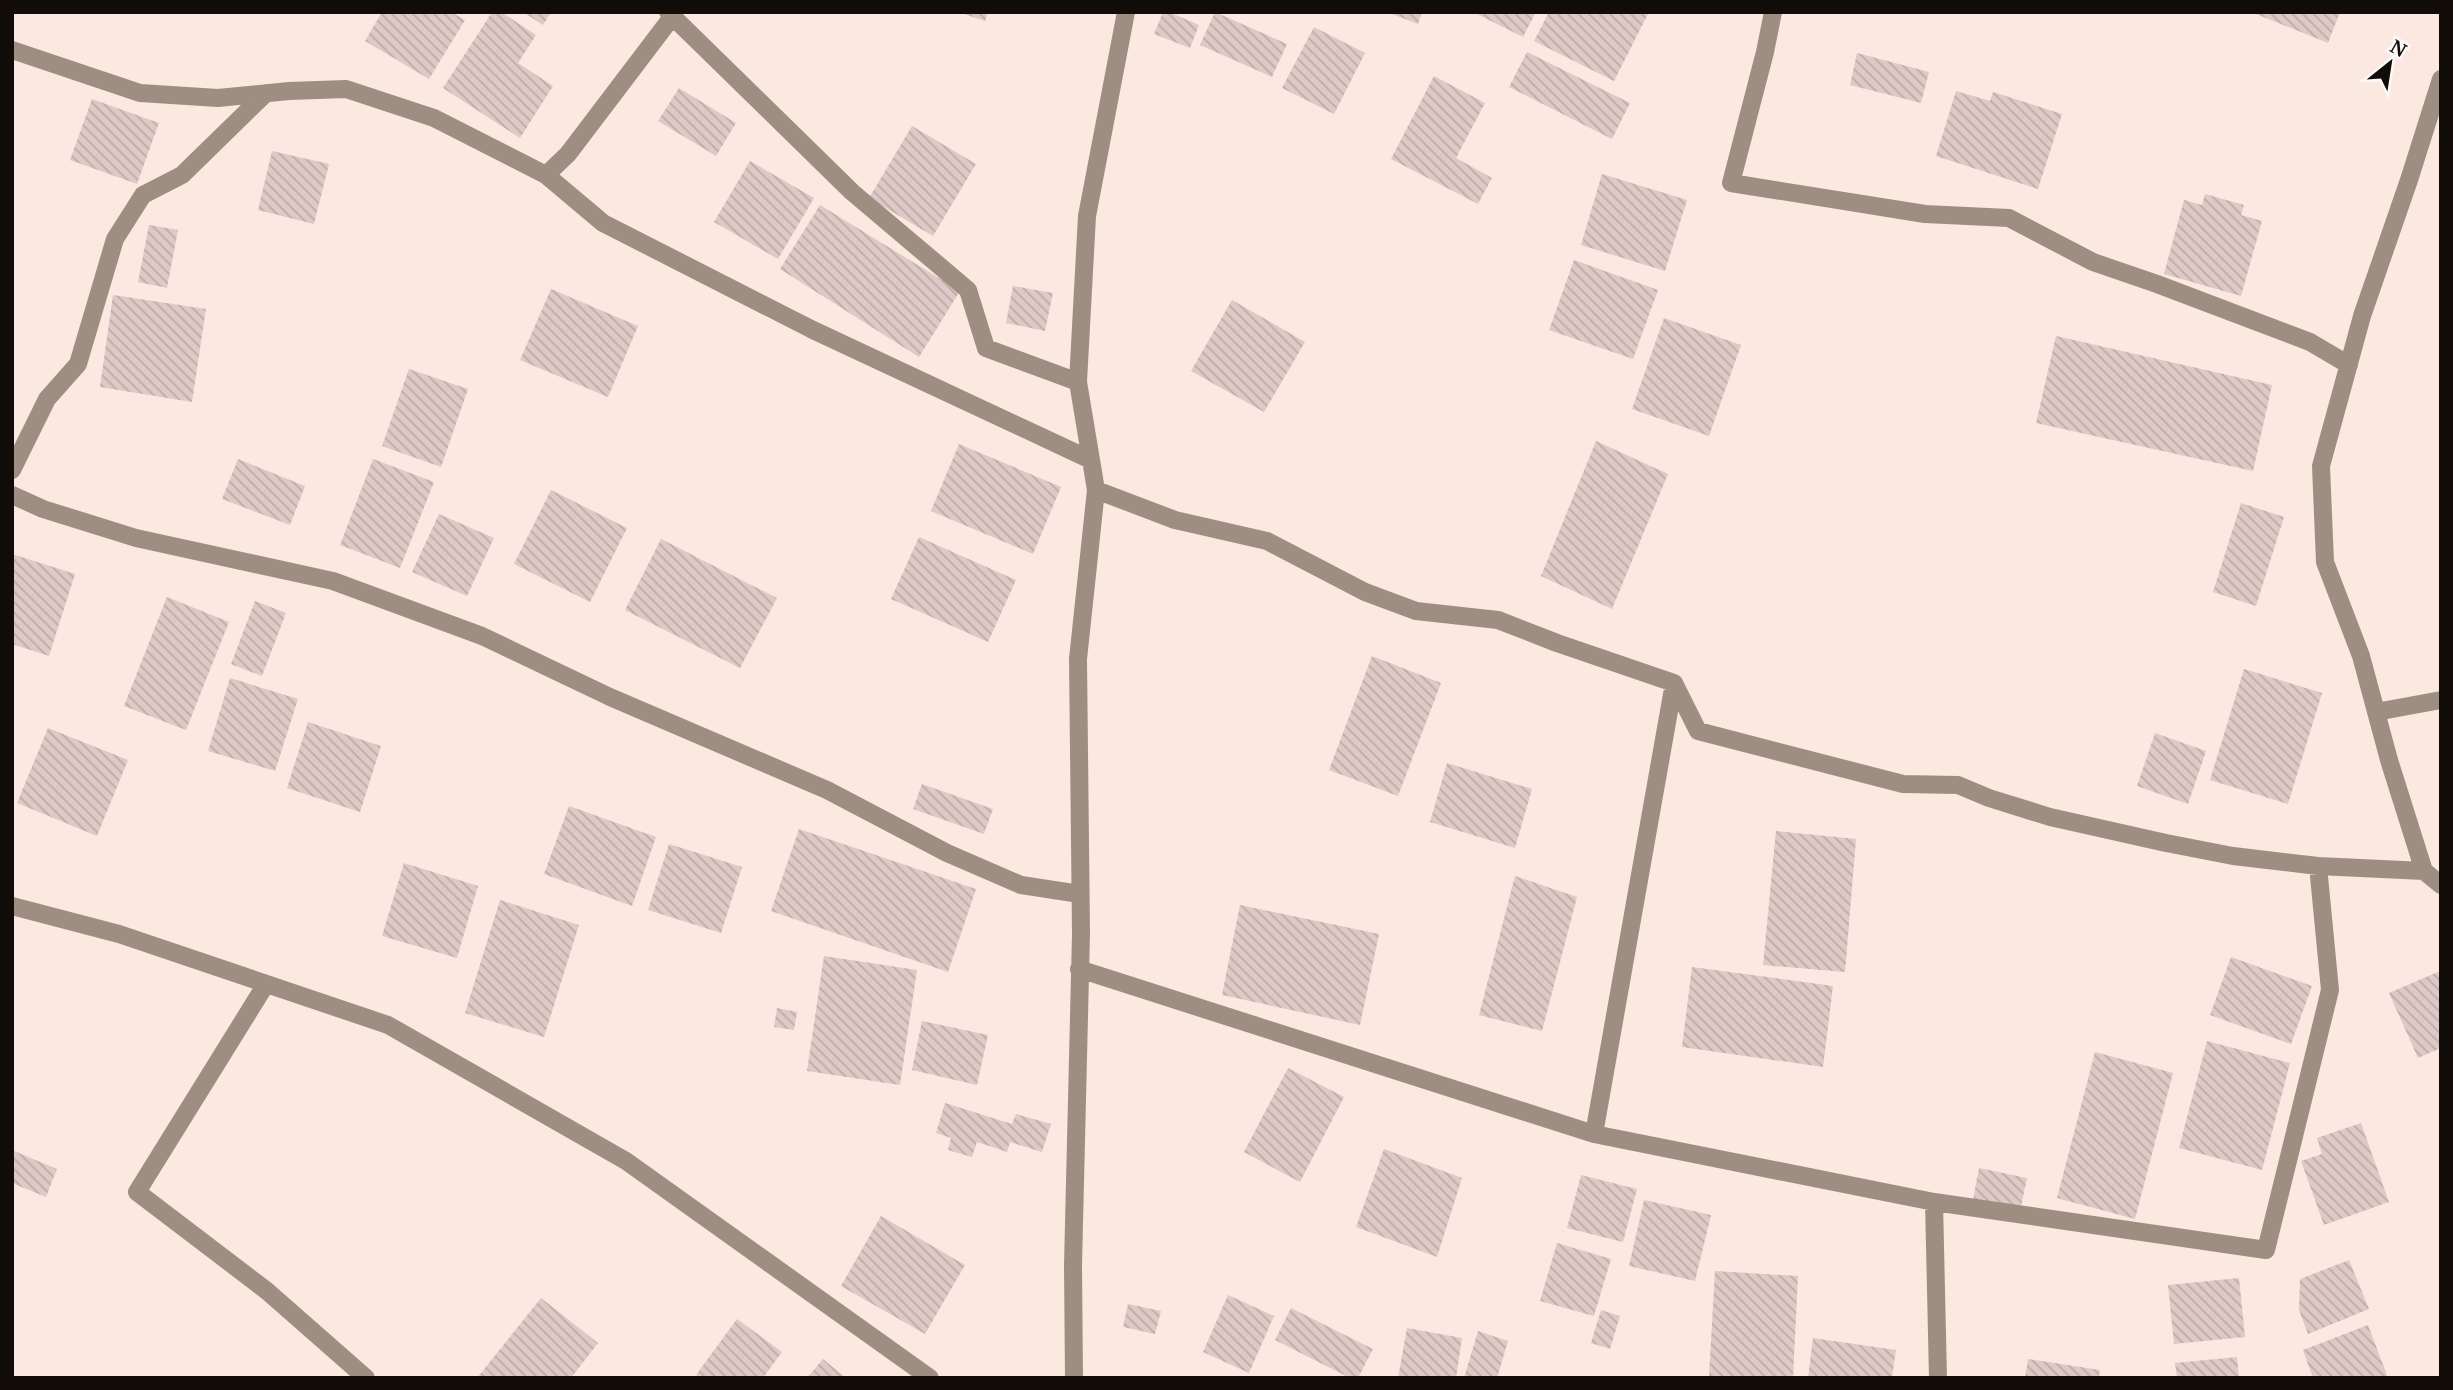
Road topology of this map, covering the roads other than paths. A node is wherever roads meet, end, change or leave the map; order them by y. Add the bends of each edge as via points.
1 (1126, 12) edge
2 (1773, 12) edge
3 (670, 15) edge
4 (12, 50) edge
5 (2441, 79) edge
6 (266, 93) junction
7 (546, 175) junction
8 (2349, 365) junction
9 (1078, 382) junction
10 (1091, 460) junction
11 (12, 470) edge
12 (1096, 490) junction
13 (12, 495) edge
14 (1674, 683) junction
15 (2441, 700) edge
16 (2376, 712) junction
17 (2318, 866) junction
18 (2424, 871) junction
19 (2441, 885) edge
20 (1080, 894) junction
21 (12, 906) edge
22 (1079, 969) junction
23 (266, 985) junction
24 (1594, 1134) junction
25 (1934, 1202) junction
26 (366, 1378) edge
27 (930, 1378) edge
28 (1073, 1378) edge
29 (1938, 1378) edge

1 - 9 street via 1087,216
2 - 8 street via 1731,183 1926,214 2008,218 2093,262 2310,342
3 - 7 street via 568,154
3 - 9 street via 852,192 968,290 986,348
4 - 6 street via 140,93 218,98
5 - 8 street
6 - 7 street via 346,89 434,118
6 - 11 street via 182,175 143,195 115,239 78,364 47,399
7 - 10 street via 603,223 813,330
8 - 16 street via 2321,466 2325,562 2361,656
9 - 10 street
10 - 12 street
12 - 14 street via 1175,520 1267,541 1365,592 1416,611 1498,620
12 - 20 street via 1078,659
13 - 20 street via 136,538 333,581 470,632 827,790 947,853 1021,885
14 - 17 street via 1698,732 1903,784 1958,785 2050,817 2166,843
14 - 24 street
15 - 16 street
16 - 18 street
17 - 18 street
17 - 25 street via 2330,990 2266,1250
18 - 19 street
20 - 22 street
21 - 23 street via 119,934
22 - 24 street
22 - 28 street
23 - 26 street via 137,1192 267,1291
23 - 27 street via 388,1025 626,1161
24 - 25 street
25 - 29 street

